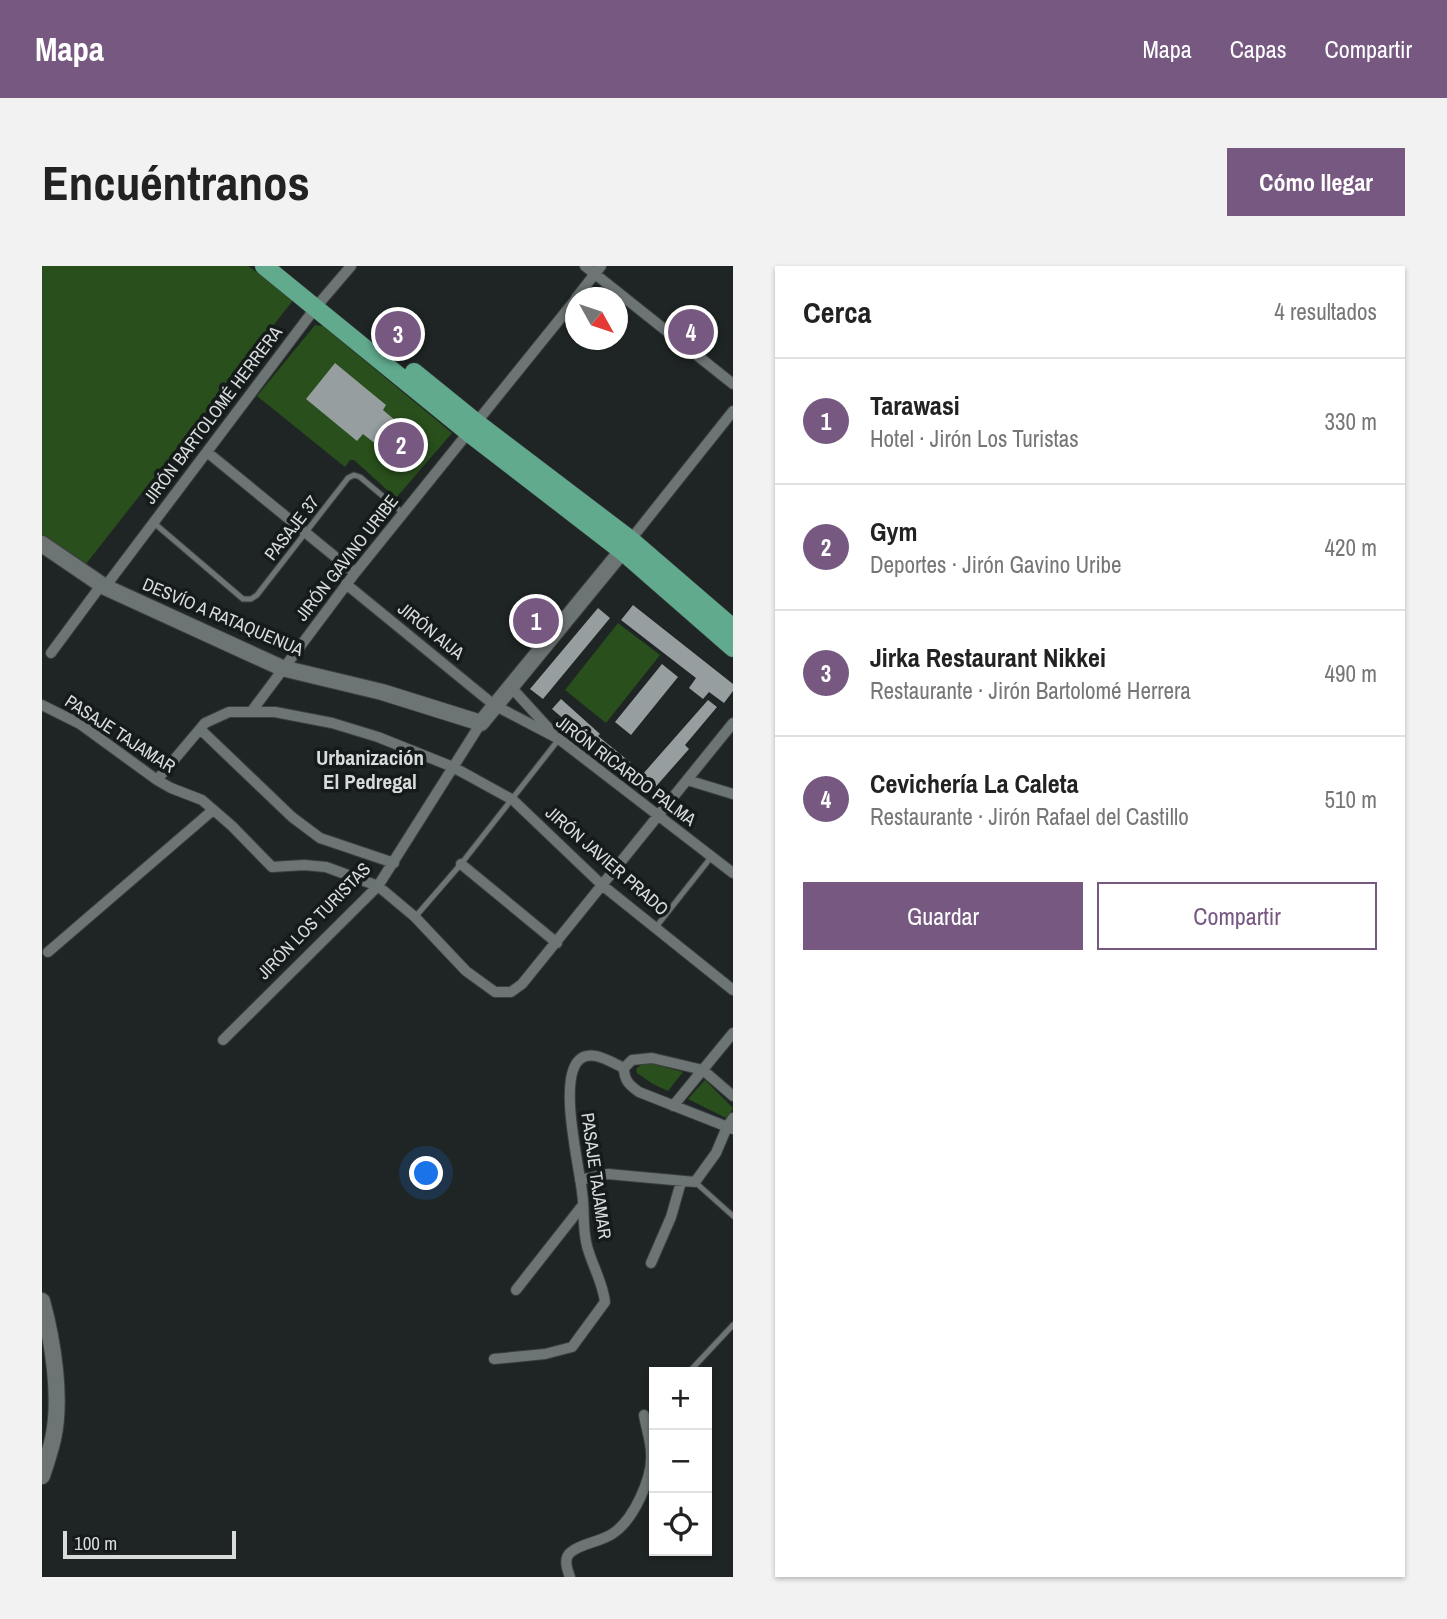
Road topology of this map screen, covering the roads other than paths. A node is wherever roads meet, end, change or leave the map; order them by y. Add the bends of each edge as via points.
1 (264, 266) edge
2 (283, 266) edge
3 (351, 266) edge
4 (585, 266) edge
5 (598, 270) edge
6 (585, 287) edge
7 (320, 303) junction
8 (565, 312) edge
9 (733, 384) edge
10 (733, 411) edge
11 (473, 428) junction
12 (207, 452) junction
13 (403, 513) junction
14 (154, 523) junction
15 (307, 533) junction
16 (42, 544) edge
17 (626, 545) junction
18 (355, 573) junction
19 (346, 584) junction
20 (103, 586) junction
21 (733, 628) edge
22 (733, 648) edge
23 (51, 653) dead end
24 (282, 668) junction
25 (510, 687) junction
26 (42, 705) edge
27 (494, 705) junction
28 (251, 712) junction
29 (481, 723) junction
30 (733, 723) edge
31 (200, 729) junction
32 (559, 739) junction
33 (453, 767) junction
34 (157, 780) junction
35 (687, 780) junction
36 (733, 794) edge
37 (513, 800) junction
38 (214, 810) junction
39 (658, 817) junction
40 (712, 856) junction
41 (394, 863) junction
42 (461, 864) junction
43 (733, 873) edge
44 (602, 885) junction
45 (379, 886) junction
46 (415, 917) junction
47 (656, 927) junction
48 (557, 943) junction
49 (48, 952) dead end
50 (733, 990) edge
51 (733, 1033) edge
52 (223, 1040) dead end
53 (628, 1064) junction
54 (703, 1070) junction
55 (733, 1096) edge
56 (673, 1105) junction
57 (731, 1125) edge
58 (580, 1180) junction
59 (681, 1182) junction
60 (695, 1182) junction
61 (582, 1206) junction
62 (733, 1216) edge
63 (651, 1263) dead end
64 (516, 1290) dead end
65 (42, 1301) edge
66 (733, 1325) edge
67 (494, 1359) dead end
68 (694, 1367) edge
69 (644, 1415) dead end
70 (42, 1476) edge
71 (570, 1577) edge

1 - 7 main road
2 - 7 main road
3 - 7 street, JIRÓN BARTOLOMÉ HERRERA
4 - 5 street
5 - 6 street, JIRÓN GAVINO URIBE
5 - 9 street
7 - 11 main road
7 - 12 street, JIRÓN BARTOLOMÉ HERRERA
8 - 11 street, JIRÓN GAVINO URIBE
10 - 17 street
11 - 13 street, JIRÓN GAVINO URIBE
11 - 17 main road
12 - 14 street, JIRÓN BARTOLOMÉ HERRERA
12 - 15 street
13 - 15 lane, PASAJE 37 via 354,475
13 - 18 street, JIRÓN GAVINO URIBE
14 - 15 lane, PASAJE 37 via 243,599 257,595
14 - 20 street, JIRÓN BARTOLOMÉ HERRERA
15 - 18 street
16 - 20 street, DESVÍO A RATAQUENUA
17 - 21 main road
17 - 22 main road
17 - 25 street, JIRÓN LOS TURISTAS
18 - 19 street, JIRÓN GAVINO URIBE
19 - 24 street, JIRÓN GAVINO URIBE
19 - 27 street, JIRÓN AIJA
20 - 23 street, JIRÓN BARTOLOMÉ HERRERA
20 - 24 street, DESVÍO A RATAQUENUA
24 - 28 street, JIRÓN GAVINO URIBE
24 - 29 street, DESVÍO A RATAQUENUA via 382,692
25 - 27 street, JIRÓN LOS TURISTAS
25 - 32 street
26 - 34 street, PASAJE TAJAMAR via 80,724
27 - 29 street, JIRÓN LOS TURISTAS
27 - 32 street, JIRÓN RICARDO PALMA
28 - 31 street via 229,712
28 - 33 street, JIRÓN JAVIER PRADO via 332,723
29 - 33 street, JIRÓN LOS TURISTAS
30 - 35 street
31 - 34 street
31 - 41 street via 320,838
32 - 37 lane
32 - 39 street, JIRÓN RICARDO PALMA
33 - 37 street, JIRÓN JAVIER PRADO
33 - 41 street, JIRÓN LOS TURISTAS
34 - 38 street, PASAJE TAJAMAR
35 - 36 street
35 - 39 street
37 - 42 lane
37 - 44 street, JIRÓN JAVIER PRADO
38 - 45 street, PASAJE TAJAMAR via 272,867 326,867
38 - 49 street
39 - 40 street, JIRÓN RICARDO PALMA
39 - 44 street
40 - 43 street, JIRÓN RICARDO PALMA
40 - 47 lane
41 - 45 street, JIRÓN LOS TURISTAS
42 - 46 lane
42 - 48 street
44 - 47 street, JIRÓN JAVIER PRADO
44 - 48 street
45 - 46 street, PASAJE TAJAMAR
45 - 52 street, JIRÓN LOS TURISTAS
46 - 48 street, PASAJE TAJAMAR via 466,971 495,992 510,992 522,984
47 - 50 street, JIRÓN JAVIER PRADO
51 - 54 street
53 - 54 street via 652,1058
53 - 56 street via 624,1077 630,1086
53 - 58 street, PASAJE TAJAMAR via 587,1055 575,1067 568,1103
54 - 55 street
54 - 56 street
56 - 57 street
57 - 60 street
58 - 59 street via 608,1174
58 - 61 street, PASAJE TAJAMAR
59 - 60 street
59 - 63 street
60 - 62 lane
61 - 64 street
61 - 67 street, PASAJE TAJAMAR via 587,1249 605,1303 572,1347
65 - 70 street via 56,1400 53,1437
66 - 68 lane
69 - 71 street via 652,1451 646,1484 619,1529 570,1552

